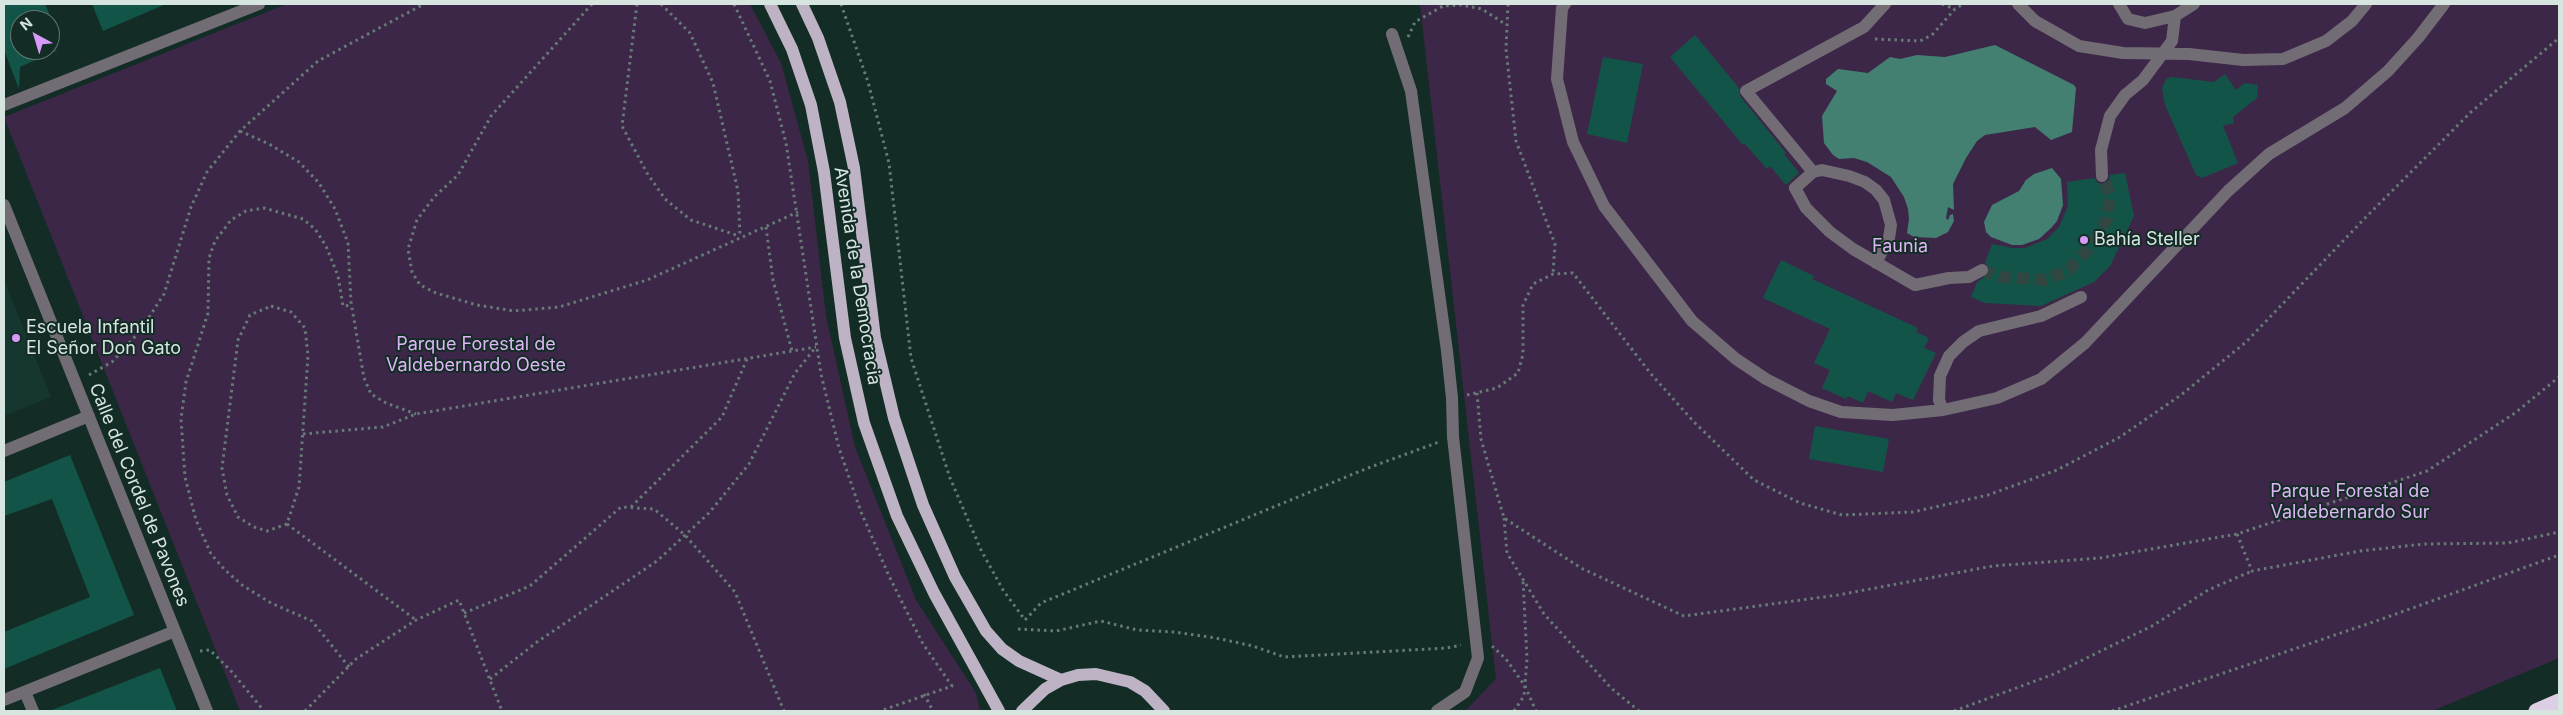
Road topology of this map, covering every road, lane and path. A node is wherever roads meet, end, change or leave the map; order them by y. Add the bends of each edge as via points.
1 (259, 4) edge
2 (424, 4) edge
3 (592, 4) edge
4 (637, 4) edge
5 (661, 4) edge
6 (734, 4) edge
7 (770, 4) edge
8 (802, 4) edge
9 (841, 4) edge
10 (1508, 4) edge
11 (1565, 4) edge
12 (1885, 4) edge
13 (1942, 4) edge
14 (1963, 4) edge
15 (2018, 4) edge
16 (2119, 4) edge
17 (2194, 4) edge
18 (2366, 4) edge
19 (2444, 4) edge
20 (1955, 9) junction
21 (2175, 16) junction
22 (1506, 24) junction
23 (1860, 29) junction
24 (1392, 34) dead end
25 (2559, 38) edge
26 (1398, 50) junction
27 (2162, 55) junction
28 (4, 105) edge
29 (240, 131) junction
30 (1813, 172) junction
31 (2102, 176) tunnel mouth
32 (4, 205) edge
33 (798, 212) junction
34 (766, 227) junction
35 (740, 236) junction
36 (1876, 262) junction
37 (1982, 270) tunnel mouth
38 (1553, 274) junction
39 (2081, 298) dead end
40 (352, 305) junction
41 (816, 347) junction
42 (792, 351) junction
43 (747, 359) junction
44 (2559, 377) edge
45 (75, 382) junction
46 (1478, 393) junction
47 (1452, 398) junction
48 (1943, 410) junction
49 (416, 414) junction
50 (89, 416) junction
51 (303, 434) junction
52 (1452, 437) junction
53 (4, 451) edge
54 (631, 508) junction
55 (1504, 518) junction
56 (287, 524) junction
57 (2559, 532) edge
58 (2237, 534) junction
59 (684, 536) junction
60 (2559, 555) edge
61 (2252, 571) junction
62 (1523, 579) junction
63 (464, 613) junction
64 (416, 620) junction
65 (1018, 629) dead end
66 (175, 631) junction
67 (1476, 642) junction
68 (183, 652) junction
69 (349, 667) junction
70 (490, 679) junction
71 (1061, 680) junction
72 (1525, 686) junction
73 (25, 692) junction
74 (924, 694) junction
75 (4, 700) edge
76 (2559, 701) edge
77 (33, 711) edge
78 (207, 711) edge
79 (264, 711) edge
80 (305, 711) edge
81 (502, 711) edge
82 (784, 711) edge
83 (880, 711) edge
84 (933, 711) edge
85 (999, 711) edge
86 (1022, 711) edge
87 (1164, 711) edge
88 (1437, 711) edge
89 (1514, 711) edge
90 (1536, 711) edge
91 (1639, 711) edge
92 (1954, 711) edge
93 (2112, 711) edge
94 (2536, 711) edge

1 - 28 street
2 - 29 path via 318,61
3 - 35 path via 491,116 458,175 434,197 417,220 408,249 412,272 420,285 477,305 514,311 559,307 647,280
4 - 35 path via 622,126 647,173 666,199 691,220
5 - 35 path via 690,33 713,83 738,191
6 - 33 path via 770,81 786,143
7 - 85 main road, Avenida de la Democracia via 792,49 811,105 824,172 845,338 864,423 897,516 934,594
8 - 71 main road, Avenida de la Democracia via 818,38 840,102 854,168 875,338 894,418 924,505 955,577 986,631 1018,661
9 - 52 path via 868,82 888,163 911,358 950,478 981,550 1003,590 1025,620 1041,603 1368,468
10 - 22 path
11 - 48 street via 1562,8 1556,79 1573,142 1604,206 1692,321 1736,359 1809,401 1842,412 1893,415
12 - 23 street
13 - 20 path
14 - 20 path
15 - 27 street via 2035,21 2079,46
16 - 21 street via 2128,19 2136,22 2161,21
17 - 21 street
18 - 27 street via 2352,21 2326,40 2283,58 2243,60 2189,54
19 - 48 street via 2388,71 2345,108 2269,154 2228,191 2085,343 2056,367 2041,379 1997,398
20 - 23 path via 1932,35 1920,41 1872,39
21 - 27 street via 2172,40
22 - 26 path via 1482,9 1461,4 1443,6 1415,22
22 - 38 path via 1516,141 1554,244
23 - 30 street via 1746,91
24 - 26 street
25 - 38 path via 2471,112 2246,342 2181,395 2120,437 2057,470 1988,495 1913,512 1842,515 1800,502 1754,480 1694,422 1651,374 1573,273
26 - 47 street via 1411,91
27 - 31 street via 2143,80 2124,95 2110,116 2101,150
29 - 40 path via 299,162 319,183 335,209 348,243
29 - 45 path via 207,172 191,207 164,294 145,323 112,362
30 - 36 street via 1795,188 1806,208 1830,232
30 - 36 street via 1822,170 1849,176 1876,190 1884,200 1891,225
32 - 45 street, Calle del Cordel de Pavones
33 - 34 path
33 - 41 path
34 - 35 path
34 - 42 path via 773,280
36 - 37 street via 1916,285 1970,276
38 - 46 path via 1533,284 1523,305 1523,354 1518,373 1497,388
39 - 48 street via 2041,316 1979,331 1963,342 1949,356 1940,376 1939,400
40 - 49 path via 364,378 371,394
40 - 69 path via 343,306 338,276 326,246 315,229 303,219 264,208 246,211 231,220 215,241 209,258 208,313 186,382 181,419 185,477 196,520 212,554 242,585 312,621
41 - 42 path
41 - 59 path via 795,374 749,464 709,513
41 - 74 path via 840,448 862,512 923,644 952,686
42 - 43 path
43 - 49 path
43 - 54 path via 722,417
44 - 58 path via 2516,413 2427,471
45 - 50 street, Calle del Cordel de Pavones
46 - 47 path
46 - 55 path via 1481,439
47 - 52 street
49 - 51 path via 383,427
50 - 53 street
50 - 66 street, Calle del Cordel de Pavones
51 - 56 path via 299,487
51 - 56 path via 308,356 305,328 291,312 271,306 250,315 238,340 222,468 227,495 238,517 267,531
52 - 67 street
54 - 59 path via 654,509
54 - 63 path via 621,507 530,586
55 - 58 path via 1581,568 1684,616 1838,595 1993,566 2100,558
55 - 62 path via 1506,553
56 - 64 path
57 - 61 path via 2508,543 2424,544 2360,551
58 - 61 path
59 - 70 path via 657,561 537,642
59 - 82 path via 735,592
60 - 93 path
61 - 92 path via 2208,590 2154,625 2054,674
62 - 72 path via 1527,659
62 - 91 path via 1544,614 1612,688
63 - 64 path via 458,600
63 - 70 path
64 - 69 path via 356,659
65 - 67 path via 1056,631 1101,621 1137,630 1216,638 1254,646 1284,657 1447,648
66 - 68 street, Calle del Cordel de Pavones
66 - 73 street
67 - 72 path via 1492,646
67 - 88 street via 1478,658 1465,692
68 - 78 street, Calle del Cordel de Pavones
68 - 79 path via 210,650
69 - 80 path
70 - 81 path
71 - 86 main road via 1044,688
71 - 87 main road via 1078,675 1113,676 1145,691
72 - 89 path via 1524,696
72 - 90 path
73 - 75 street
73 - 77 street
74 - 83 path
74 - 84 path
76 - 94 highway

